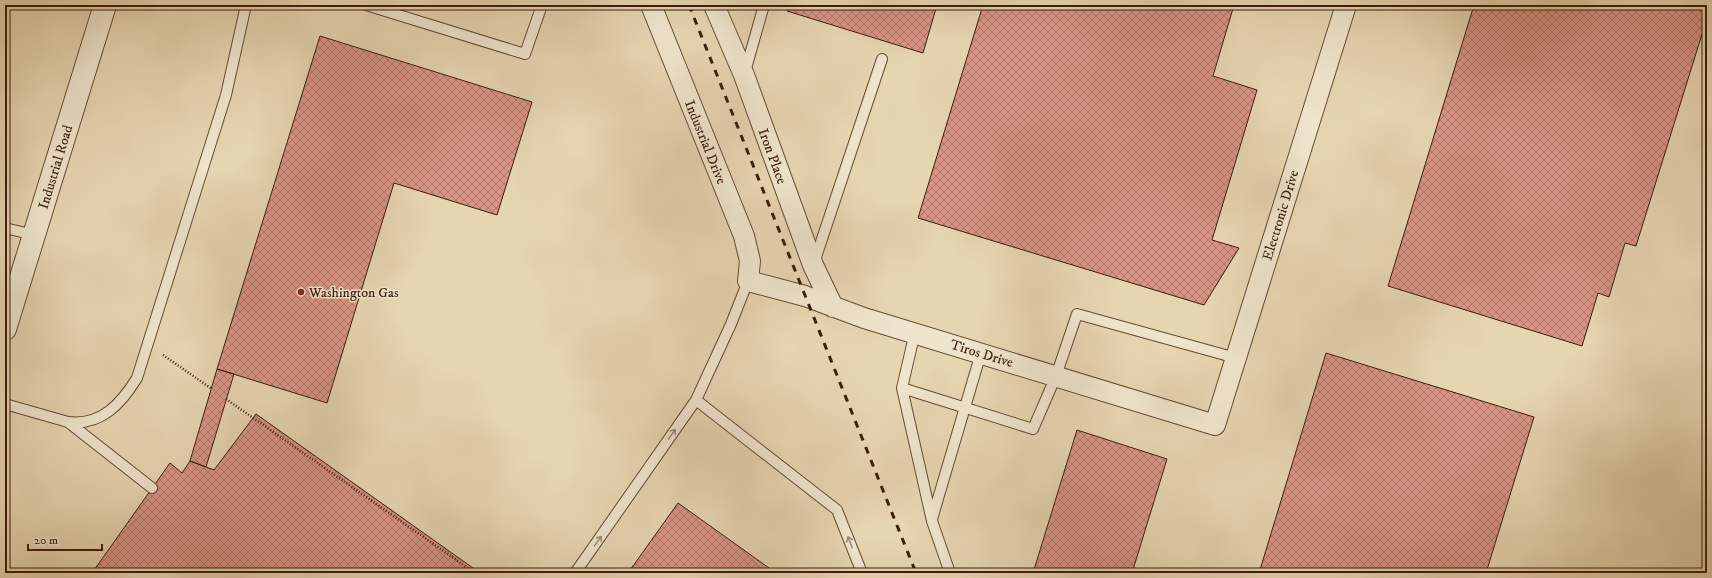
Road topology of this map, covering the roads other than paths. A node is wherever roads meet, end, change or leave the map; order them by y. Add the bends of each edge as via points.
1 (105, 5) edge
2 (246, 5) edge
3 (366, 5) edge
4 (542, 5) edge
5 (651, 5) edge
6 (714, 5) edge
7 (764, 5) edge
8 (1346, 5) edge
9 (882, 59) dead end
10 (744, 75) junction
11 (5, 228) edge
12 (34, 235) junction
13 (813, 265) junction
14 (748, 281) junction
15 (833, 307) junction
16 (5, 329) edge
17 (915, 332) junction
18 (981, 353) junction
19 (1236, 358) junction
20 (1056, 376) junction
21 (902, 388) junction
22 (696, 400) junction
23 (5, 404) edge
24 (965, 408) junction
25 (68, 422) junction
26 (1215, 425) joint
27 (152, 488) dead end
28 (932, 520) junction
29 (575, 573) edge
30 (862, 573) edge
31 (950, 573) edge

1 - 12 street, Industrial Road
2 - 25 lane via 226,95 138,378 116,407 101,417 89,422
3 - 4 lane via 525,54
5 - 14 street, Industrial Drive via 744,236 750,261
6 - 10 street, Iron Place
7 - 10 lane
8 - 19 street, Electronic Drive
9 - 13 lane
10 - 13 street, Iron Place
11 - 12 lane
12 - 16 street, Industrial Road
13 - 15 street, Iron Place
14 - 15 street, Tiros Drive via 806,296
14 - 22 lane
15 - 17 street, Tiros Drive
17 - 18 street, Tiros Drive
17 - 21 lane
18 - 20 street, Tiros Drive
18 - 24 lane
19 - 20 lane via 1077,314
19 - 26 street, Electronic Drive
20 - 24 lane via 1033,429
20 - 26 street, Tiros Drive
21 - 24 lane
21 - 28 lane
29 -> 22 lane
30 -> 22 lane via 837,510
23 - 25 lane
24 - 28 lane
25 - 27 lane
28 - 31 lane

